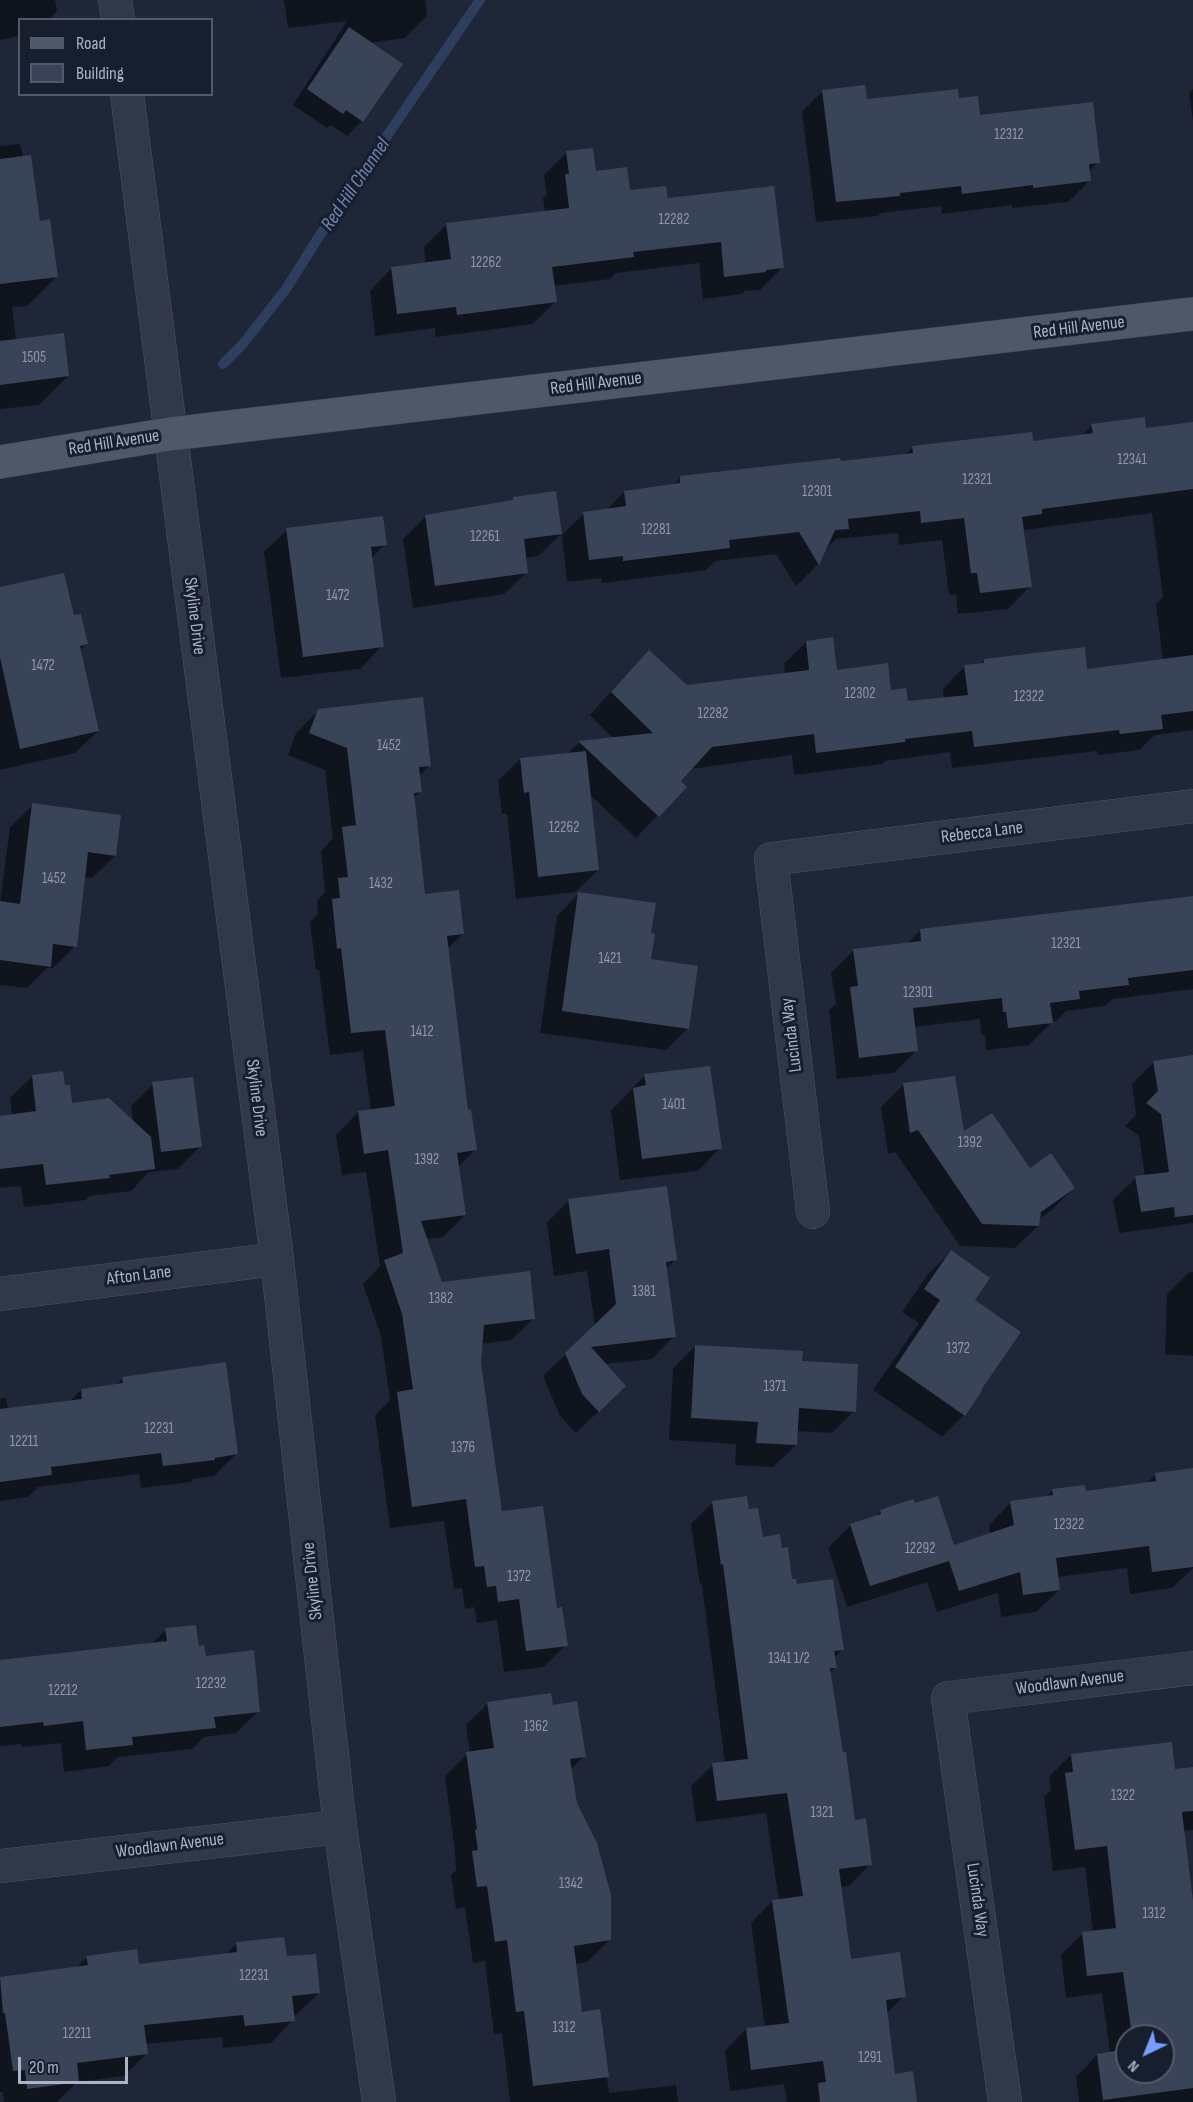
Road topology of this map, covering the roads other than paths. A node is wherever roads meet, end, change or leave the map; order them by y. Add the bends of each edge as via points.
1 (115, 0) edge
2 (118, 18) edge
3 (127, 96) edge
4 (1193, 314) edge
5 (170, 434) junction
6 (0, 462) edge
7 (1193, 806) edge
8 (771, 859) joint
9 (813, 1212) dead end
10 (277, 1259) junction
11 (0, 1294) edge
12 (1193, 1668) edge
13 (948, 1698) joint
14 (340, 1827) junction
15 (0, 1866) edge
16 (379, 2102) edge
17 (1005, 2102) edge

1 - 2 street
3 - 5 street, Skyline Drive
4 - 5 main road, Red Hill Avenue
5 - 6 main road, Red Hill Avenue
5 - 10 street, Skyline Drive
7 - 8 street, Rebecca Lane
8 - 9 street, Lucinda Way
10 - 11 street, Afton Lane
10 - 14 street, Skyline Drive
12 - 13 street, Woodlawn Avenue
13 - 17 street, Lucinda Way
14 - 15 street, Woodlawn Avenue
14 - 16 street, Skyline Drive

